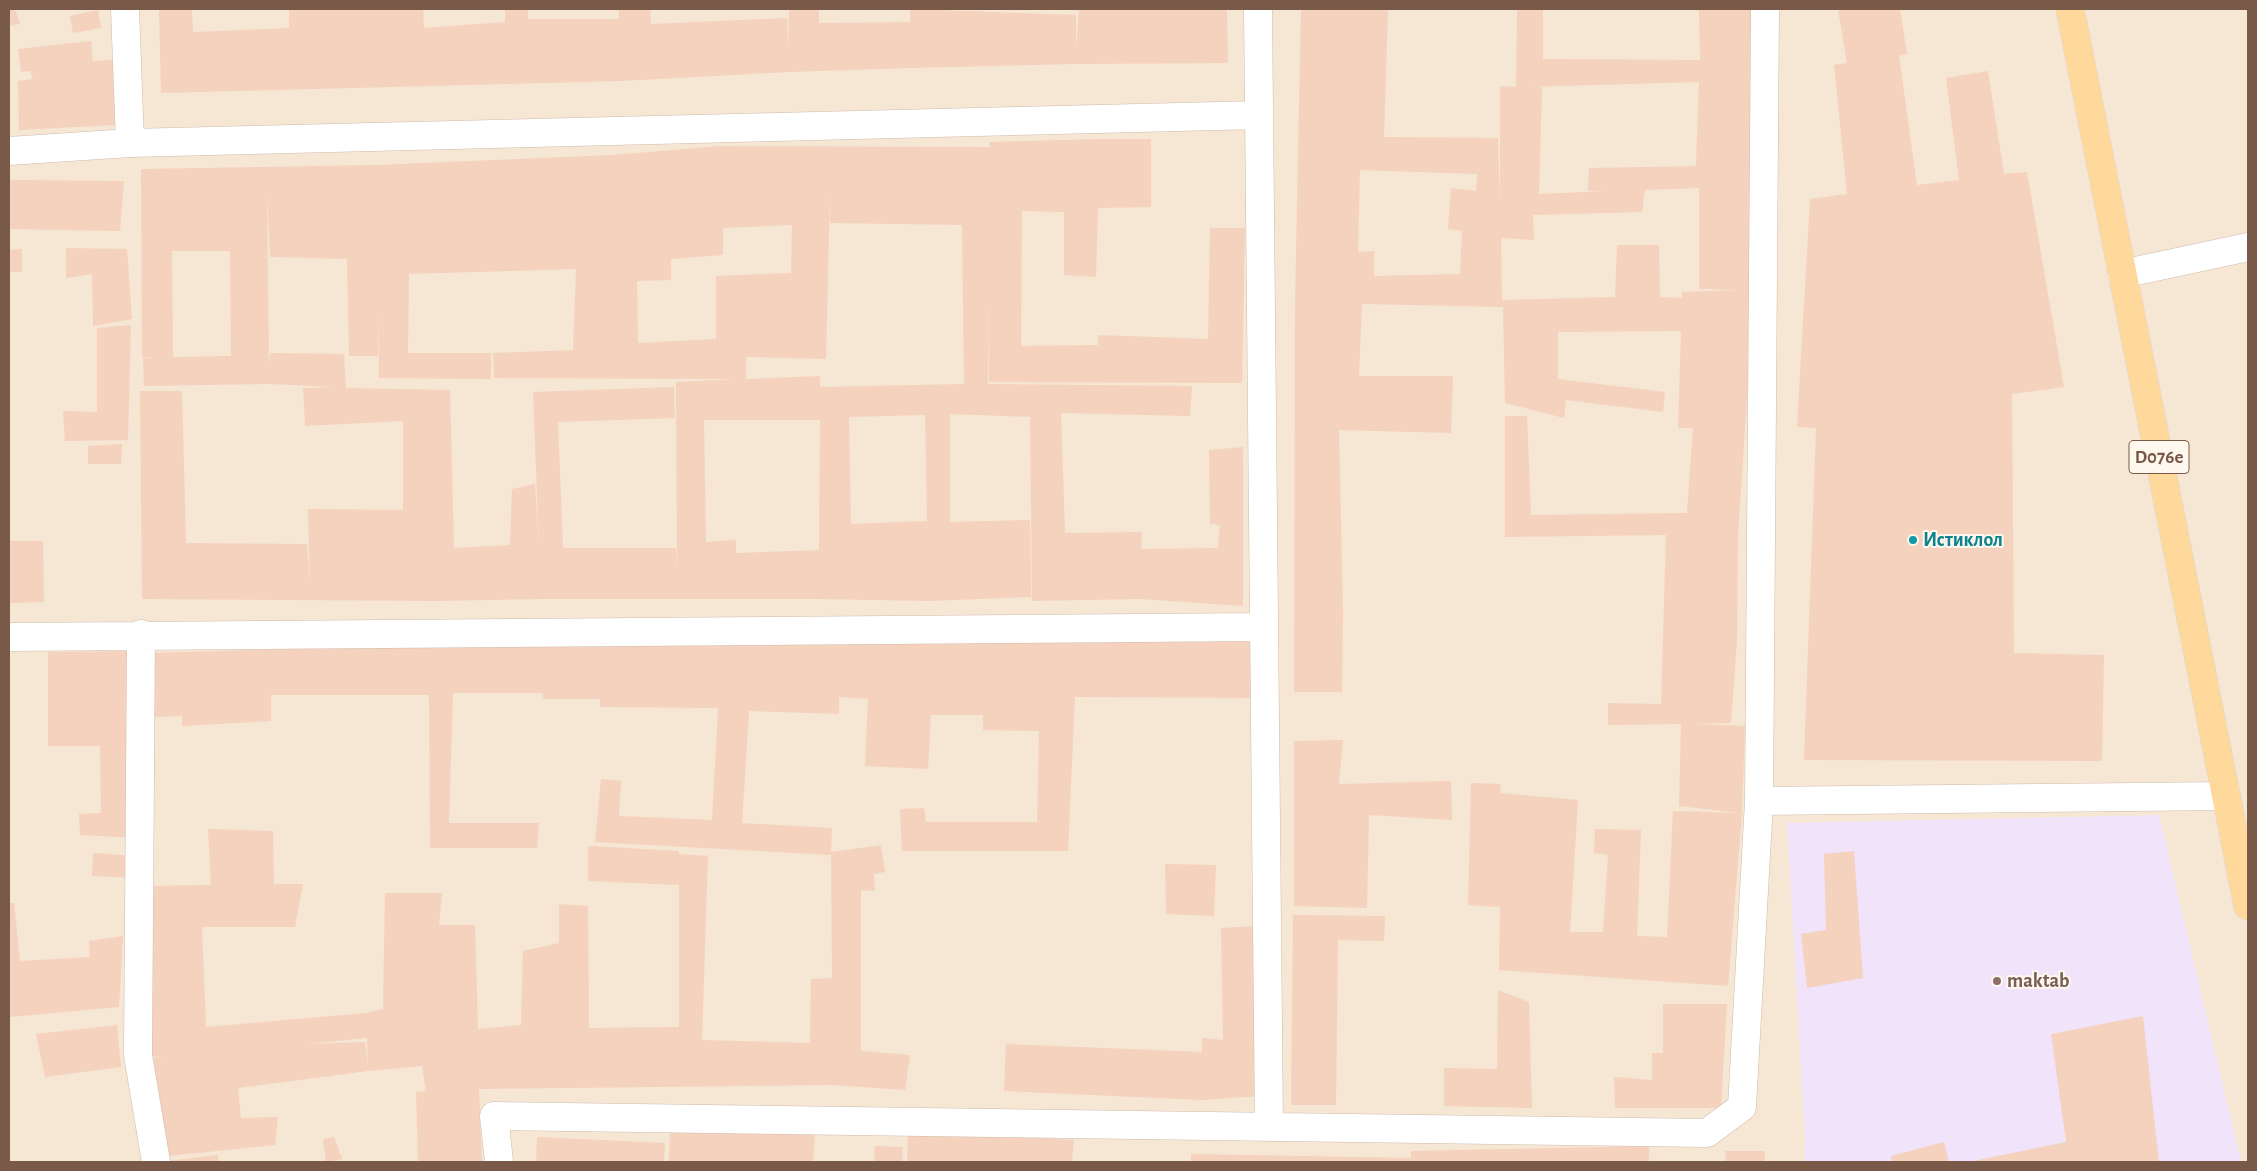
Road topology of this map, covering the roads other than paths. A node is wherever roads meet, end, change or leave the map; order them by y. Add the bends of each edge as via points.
1 (125, 9) edge
2 (1258, 9) edge
3 (1764, 9) edge
4 (2070, 9) edge
5 (1259, 115) junction
6 (130, 143) junction
7 (9, 151) edge
8 (2248, 247) edge
9 (2122, 274) junction
10 (1263, 627) junction
11 (141, 634) junction
12 (9, 637) edge
13 (2226, 796) junction
14 (1759, 801) junction
15 (2248, 906) edge
16 (1269, 1126) junction
17 (156, 1162) edge
18 (498, 1162) edge

1 - 6 street
2 - 5 street
3 - 14 street
4 - 9 main road, D076e
5 - 6 street
5 - 10 street
6 - 7 street
8 - 9 street
9 - 13 main road, D076e
10 - 11 street
10 - 16 street
11 - 12 street
11 - 17 street via 138,1055
13 - 14 street
13 - 15 main road, D076e
14 - 16 street via 1742,1107 1707,1133
16 - 18 street via 494,1116

